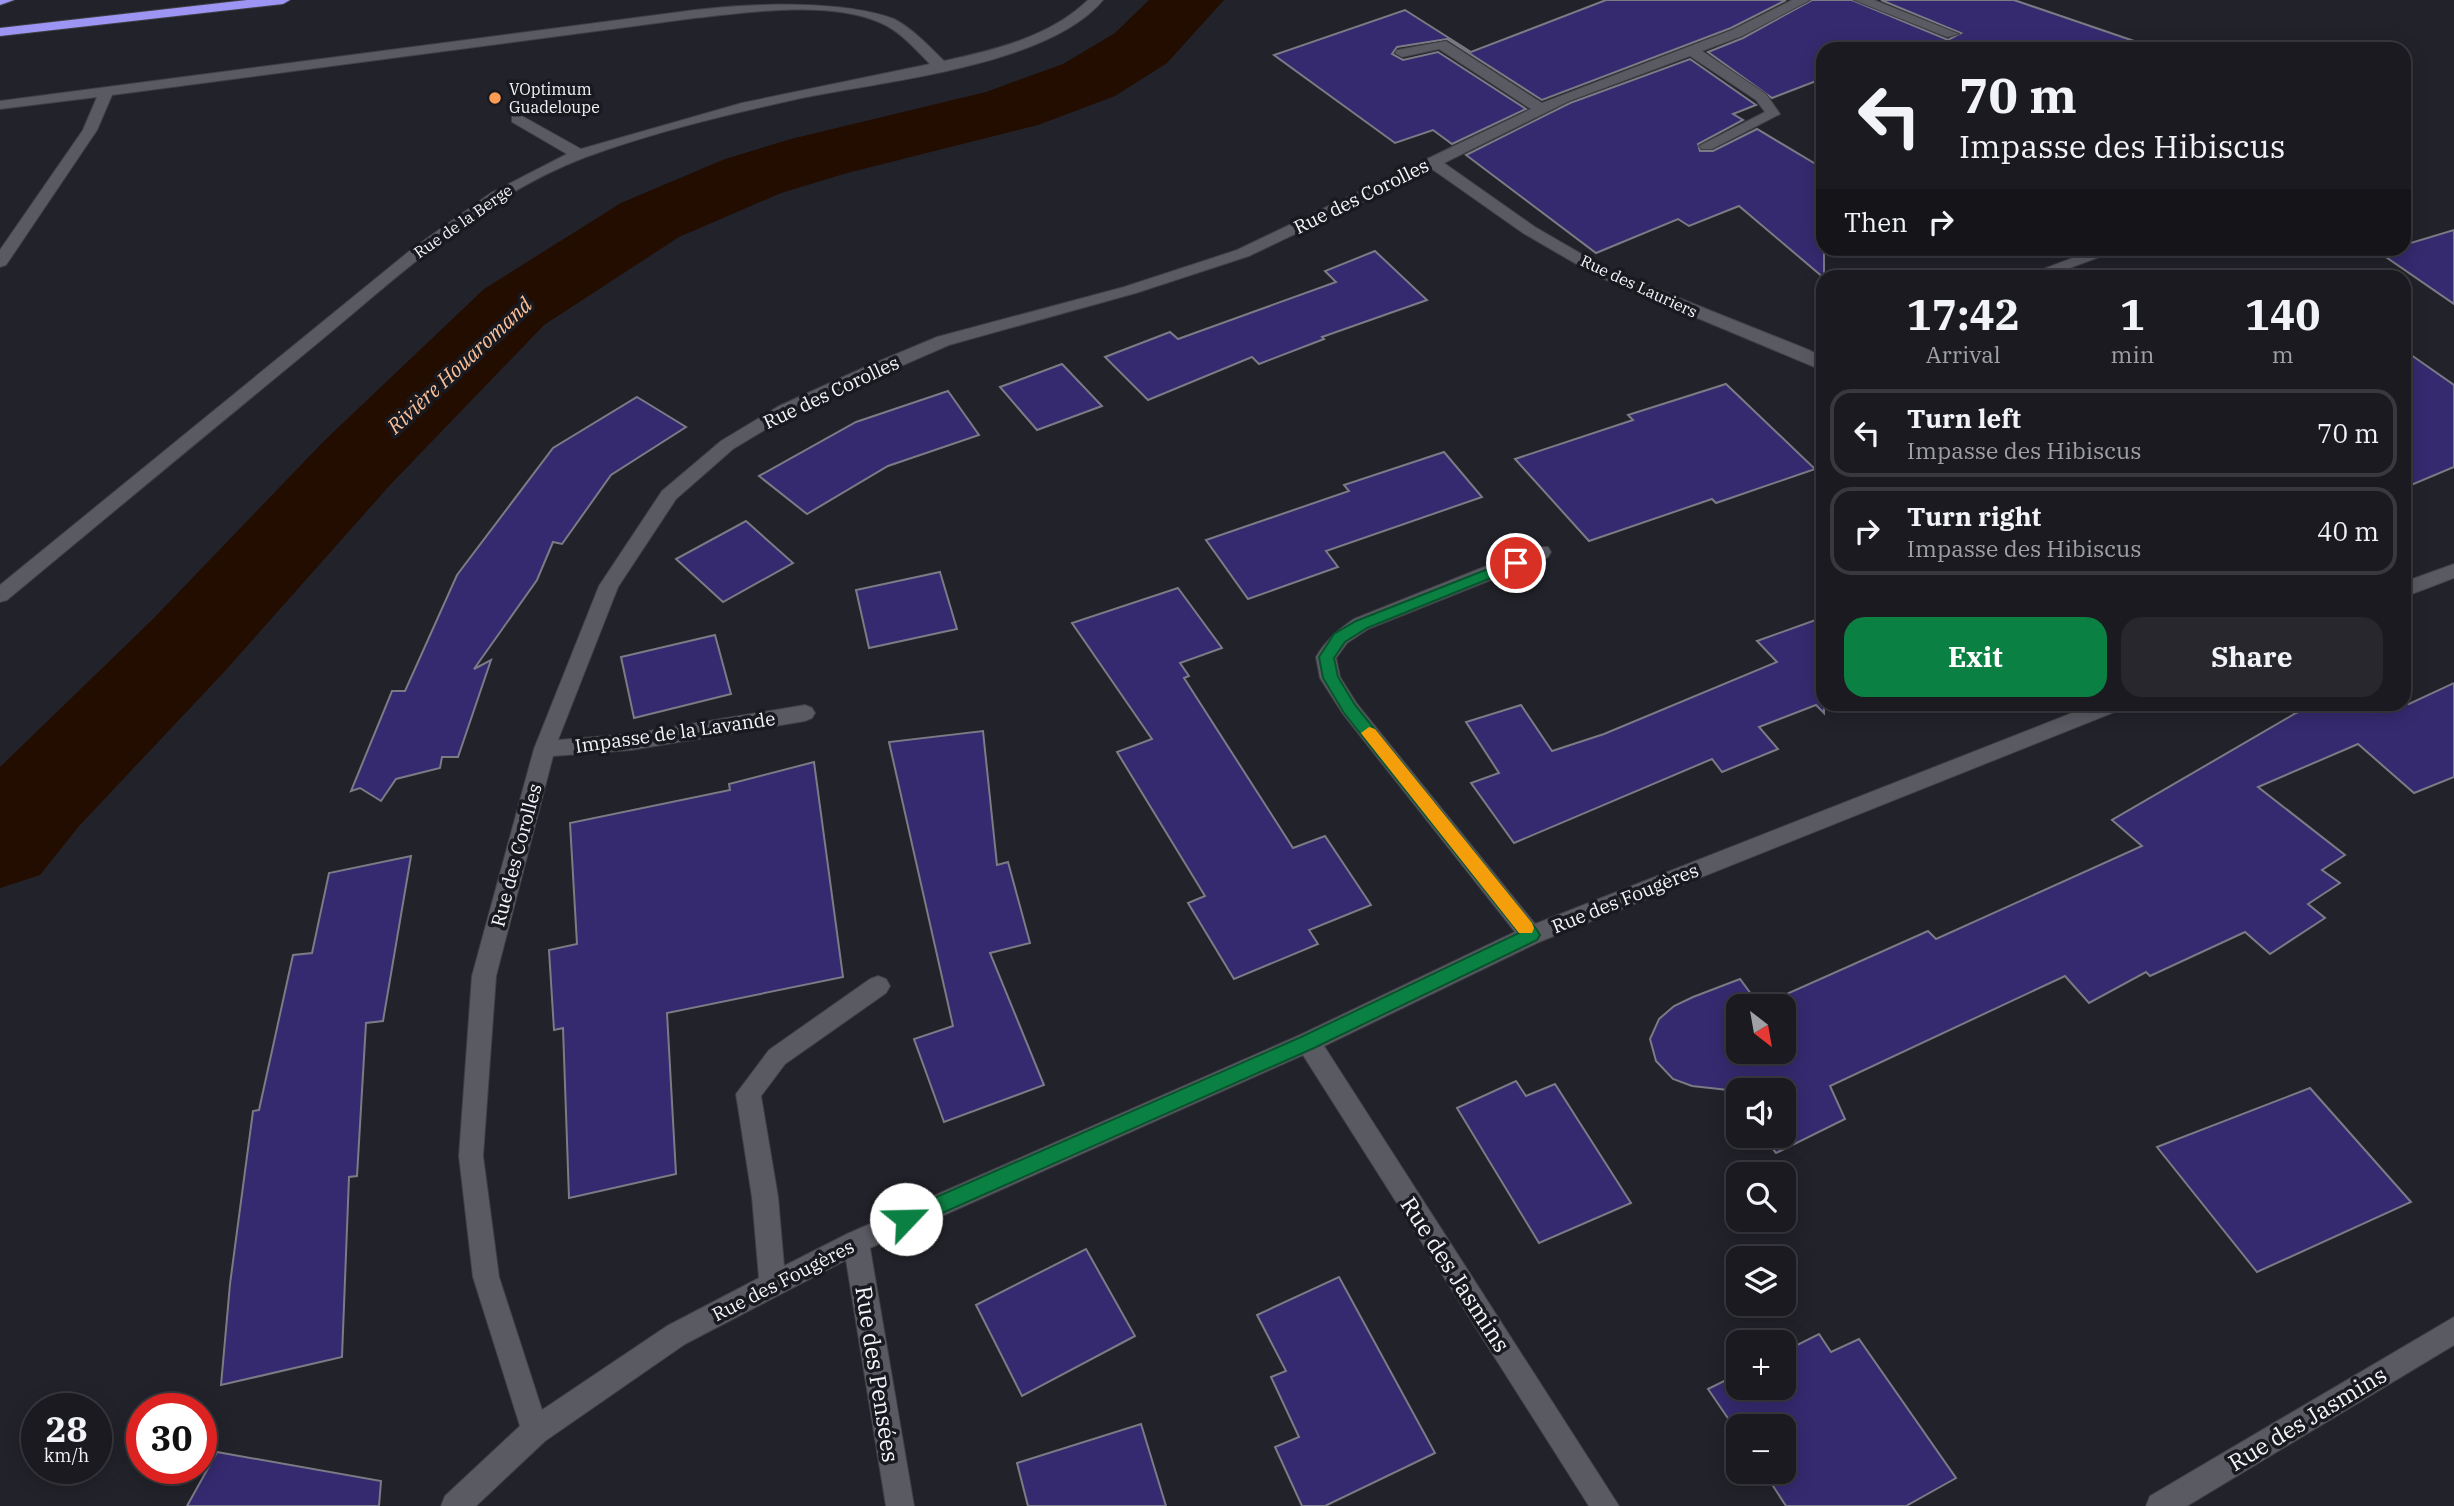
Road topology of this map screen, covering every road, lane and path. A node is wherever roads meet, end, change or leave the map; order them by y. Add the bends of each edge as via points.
1 (8, 0) edge
2 (283, 0) edge
3 (1096, 0) edge
4 (1803, 0) edge
5 (1861, 0) edge
6 (0, 1) edge
7 (0, 32) edge
8 (1952, 34) dead end
9 (1691, 50) junction
10 (1402, 53) dead end
11 (939, 65) junction
12 (107, 90) junction
13 (0, 105) edge
14 (1541, 109) junction
15 (517, 119) dead end
16 (1707, 146) dead end
17 (580, 155) junction
18 (1431, 162) junction
19 (2092, 256) edge
20 (0, 262) edge
21 (2051, 270) edge
22 (1816, 350) edge
23 (1803, 354) junction
24 (1816, 361) edge
25 (1541, 552) dead end
26 (2454, 571) edge
27 (2411, 587) edge
28 (0, 595) edge
29 (2097, 711) edge
30 (805, 713) dead end
31 (544, 749) junction
32 (1531, 935) junction
33 (878, 986) dead end
34 (1308, 1042) junction
35 (856, 1242) junction
36 (774, 1284) junction
37 (2454, 1330) edge
38 (535, 1431) junction
39 (455, 1506) edge
40 (900, 1506) edge
41 (1605, 1506) edge
42 (2160, 1506) edge

1 - 6 highway
2 - 7 highway
3 - 11 street, Rue de la Berge via 1077,19 1051,33 992,54
4 - 9 street, Rue des Corolles
5 - 8 street
9 - 14 street, Rue des Corolles
9 - 16 street via 1761,97 1773,114
10 - 14 street via 1441,44
11 - 12 street via 885,19 836,5 808,4 695,14
11 - 17 street, Rue de la Berge via 716,115
12 - 13 street
12 - 20 street via 90,130
14 - 18 street, Rue des Corolles
15 - 17 street
17 - 28 street, Rue de la Berge via 495,196 418,252
18 - 23 street, Rue des Lauriers via 1529,230 1603,273
18 - 31 street, Rue des Corolles via 1242,253 1130,290 943,341 785,410 727,444 669,495 609,586
19 - 21 street
22 - 23 street
23 - 24 street, Rue des Lauriers
25 - 32 street via 1361,624 1340,638 1326,657 1330,678 1350,709
26 - 27 street
29 - 32 street, Rue des Fougères
30 - 31 street, Impasse de la Lavande via 631,742
31 - 38 street, Rue des Corolles via 484,976 471,1156 486,1277
32 - 34 street, Rue des Fougères
33 - 36 street via 776,1057 748,1094
34 - 35 street, Rue des Fougères
34 - 41 street, Rue des Jasmins
35 - 36 street, Rue des Fougères
35 - 40 street, Rue des Pensées
36 - 38 street, Rue des Fougères via 676,1335
37 - 42 street, Rue des Jasmins
38 - 39 street, Rue des Fougères

